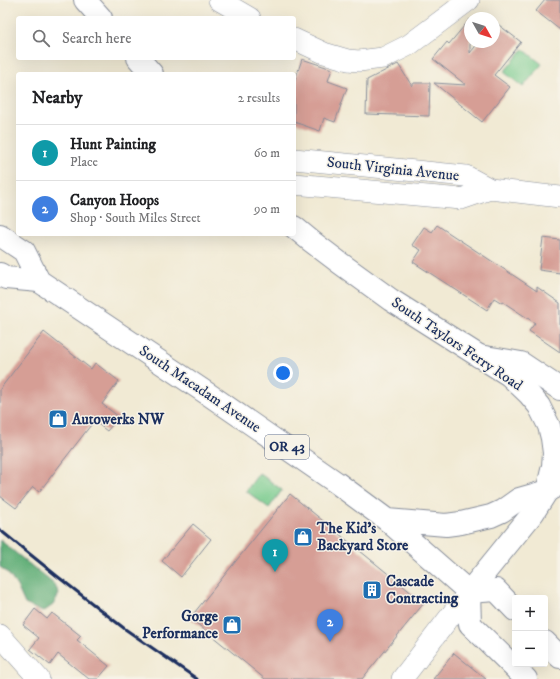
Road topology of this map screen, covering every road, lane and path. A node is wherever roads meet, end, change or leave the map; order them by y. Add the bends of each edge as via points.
1 (219, 0) edge
2 (469, 0) edge
3 (247, 16) edge
4 (296, 39) edge
5 (140, 60) edge
6 (150, 72) edge
7 (296, 159) edge
8 (296, 184) edge
9 (490, 189) junction
10 (560, 197) edge
11 (296, 229) edge
12 (0, 236) edge
13 (0, 274) edge
14 (39, 281) junction
15 (479, 356) junction
16 (560, 389) edge
17 (554, 488) edge
18 (386, 520) junction
19 (468, 592) junction
20 (512, 607) edge
21 (0, 636) edge
22 (548, 645) edge
23 (560, 657) edge
24 (39, 679) edge
25 (402, 679) edge
26 (526, 679) edge

1 - 3 street
2 - 4 street via 409,45 383,58 348,60 324,53
5 - 6 main road
7 - 9 street, South Virginia Avenue via 466,176
8 - 9 street, South Virginia Avenue via 461,199
9 - 10 street, South Virginia Avenue
11 - 15 main road, South Taylors Ferry Road via 391,300
12 - 14 main road, South Macadam Avenue / OR 43 via 24,251
13 - 14 main road, South Macadam Avenue / OR 43 via 6,278
14 - 18 main road, South Macadam Avenue / OR 43 via 291,450
15 - 16 main road via 521,363
15 - 17 main road, South Taylors Ferry Road via 520,384 542,413 552,438
17 - 18 main road via 519,499 491,516 461,523 446,525
17 - 19 main road, South Taylors Ferry Road
18 - 19 main road, South Macadam Avenue / OR 43
19 - 20 main road via 496,590
19 - 25 street
19 - 26 main road via 470,624
21 - 24 street
22 - 23 main road

